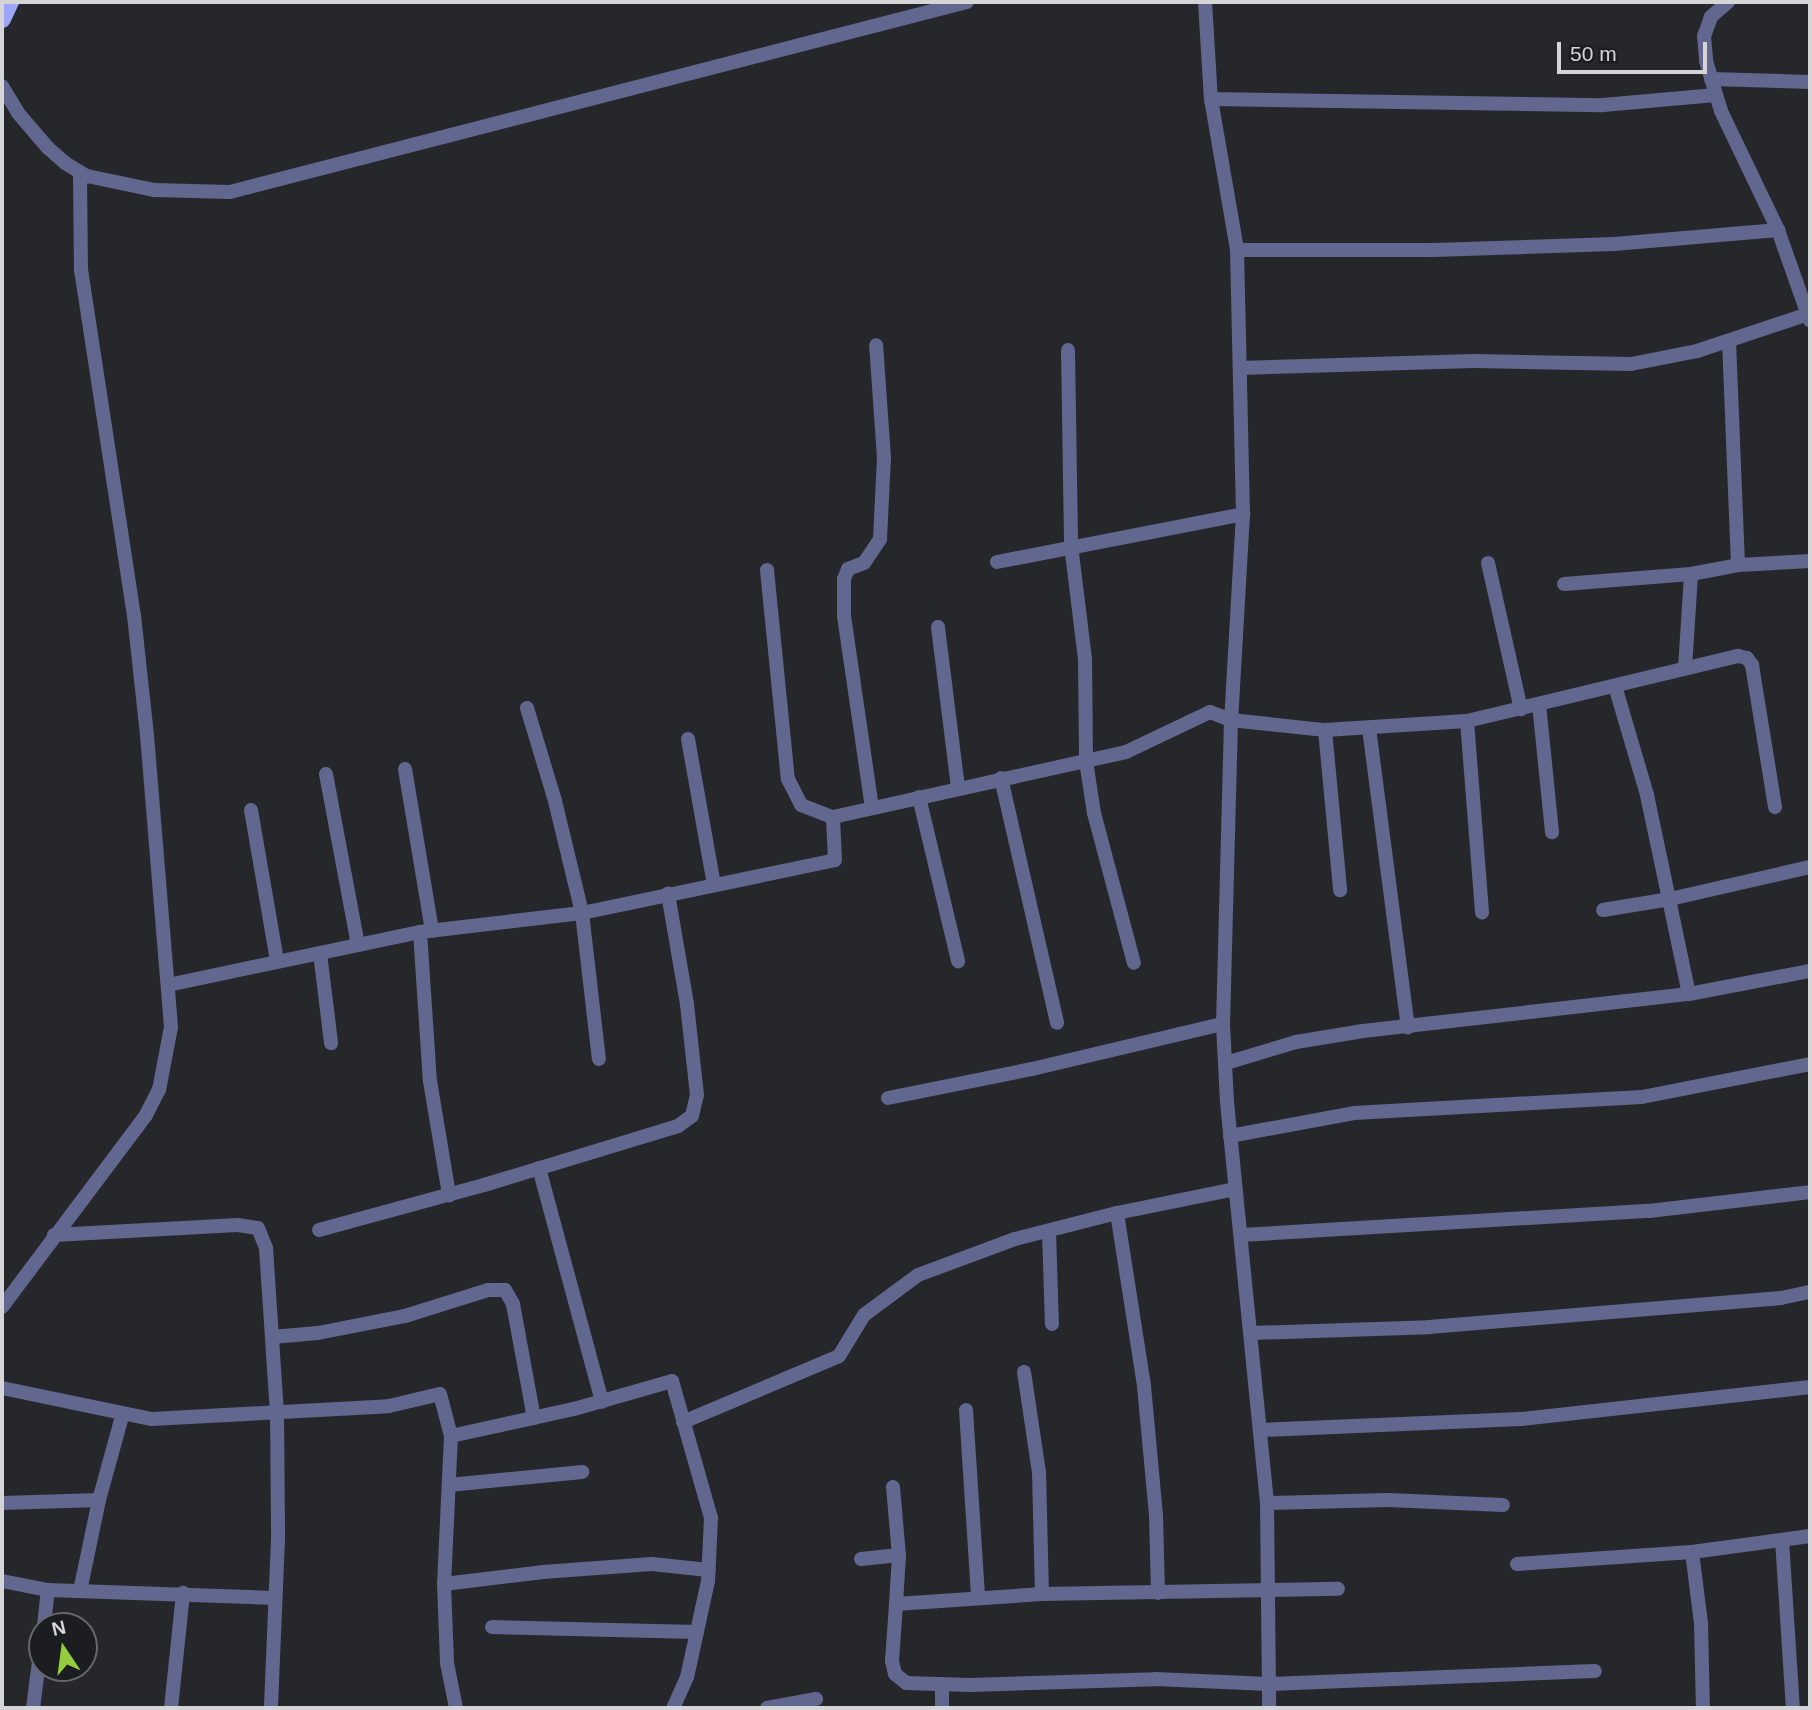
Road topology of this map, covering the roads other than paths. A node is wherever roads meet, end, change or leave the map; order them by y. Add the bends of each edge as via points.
1 (10, 2) edge
2 (968, 2) edge
3 (1205, 2) edge
4 (1728, 2) edge
5 (2, 19) edge
6 (1711, 79) junction
7 (1810, 82) edge
8 (2, 86) edge
9 (1716, 95) junction
10 (1211, 99) junction
11 (7, 104) edge
12 (80, 172) junction
13 (1778, 230) junction
14 (1237, 250) junction
15 (1809, 319) edge
16 (1729, 341) junction
17 (876, 345) dead end
18 (1068, 350) dead end
19 (1240, 368) junction
20 (1243, 514) junction
21 (1071, 545) junction
22 (1810, 561) edge
23 (997, 562) dead end
24 (1488, 563) dead end
25 (1738, 565) junction
26 (767, 570) dead end
27 (1691, 574) junction
28 (1564, 583) dead end
29 (938, 627) dead end
30 (1685, 668) junction
31 (1615, 686) junction
32 (1539, 704) junction
33 (527, 708) dead end
34 (1521, 709) junction
35 (1231, 720) junction
36 (1467, 721) junction
37 (1369, 728) junction
38 (1325, 730) junction
39 (688, 739) dead end
40 (1086, 761) junction
41 (405, 769) dead end
42 (326, 774) dead end
43 (1001, 778) junction
44 (958, 788) junction
45 (919, 797) junction
46 (872, 807) junction
47 (1775, 807) dead end
48 (251, 810) dead end
49 (833, 817) junction
50 (1552, 832) dead end
51 (1810, 867) edge
52 (714, 885) junction
53 (1340, 890) dead end
54 (668, 894) junction
55 (1670, 899) junction
56 (1603, 910) dead end
57 (1482, 912) dead end
58 (582, 913) junction
59 (426, 931) junction
60 (358, 945) junction
61 (320, 953) junction
62 (277, 961) junction
63 (958, 961) dead end
64 (1134, 963) dead end
65 (1810, 971) edge
66 (168, 985) junction
67 (1689, 994) junction
68 (1057, 1023) dead end
69 (1223, 1024) junction
70 (1408, 1027) junction
71 (331, 1043) dead end
72 (599, 1059) dead end
73 (1226, 1063) junction
74 (1810, 1064) edge
75 (888, 1098) dead end
76 (1230, 1136) junction
77 (539, 1168) junction
78 (1235, 1189) junction
79 (1810, 1192) edge
80 (449, 1195) junction
81 (1117, 1213) junction
82 (319, 1230) dead end
83 (1049, 1231) junction
84 (54, 1235) junction
85 (1241, 1235) junction
86 (1810, 1292) edge
87 (2, 1307) edge
88 (1052, 1324) dead end
89 (1252, 1333) junction
90 (272, 1337) junction
91 (1024, 1372) dead end
92 (1810, 1387) edge
93 (2, 1388) edge
94 (602, 1402) junction
95 (966, 1410) dead end
96 (123, 1413) junction
97 (277, 1413) junction
98 (534, 1418) junction
99 (683, 1422) junction
100 (1261, 1430) junction
101 (452, 1436) junction
102 (582, 1472) dead end
103 (449, 1485) junction
104 (892, 1487) dead end
105 (99, 1500) junction
106 (2, 1503) edge
107 (1267, 1503) junction
108 (1503, 1505) dead end
109 (1810, 1536) edge
110 (1782, 1540) junction
111 (1692, 1552) junction
112 (899, 1555) junction
113 (861, 1559) dead end
114 (1517, 1564) dead end
115 (709, 1570) junction
116 (2, 1581) edge
117 (444, 1584) junction
118 (1338, 1589) dead end
119 (48, 1590) junction
120 (80, 1591) junction
121 (1268, 1591) junction
122 (183, 1593) junction
123 (1158, 1593) junction
124 (1042, 1594) junction
125 (275, 1598) junction
126 (978, 1598) junction
127 (896, 1604) junction
128 (46, 1612) edge
129 (492, 1627) dead end
130 (697, 1632) junction
131 (1595, 1671) dead end
132 (36, 1682) edge
133 (942, 1684) junction
134 (1269, 1684) junction
135 (816, 1699) dead end
136 (33, 1708) edge
137 (171, 1708) edge
138 (271, 1708) edge
139 (456, 1708) edge
140 (673, 1708) edge
141 (767, 1708) edge
142 (942, 1708) edge
143 (1269, 1708) edge
144 (1703, 1708) edge
145 (1793, 1708) edge

1 - 5 main road
2 - 12 street via 258,187 183,193 115,184
3 - 10 street
4 - 6 street via 1711,17 1704,36
6 - 7 street
6 - 9 street
8 - 11 street
9 - 10 street via 1603,105
9 - 13 street
10 - 14 street
11 - 12 street via 48,148
12 - 66 street via 81,271 134,616
13 - 14 street via 1614,244
13 - 15 street
14 - 19 street
15 - 16 street
16 - 19 street via 1630,364 1447,361
16 - 25 street
17 - 46 street via 884,458 880,539 864,563 848,569 844,616
18 - 21 street
19 - 20 street
20 - 21 street
20 - 35 street
21 - 23 street
21 - 40 street via 1085,659
22 - 25 street
24 - 34 street
25 - 27 street
26 - 49 street via 788,779 801,805
27 - 28 street
27 - 30 street
29 - 44 street
30 - 31 street
30 - 47 street via 1747,658
31 - 32 street
31 - 55 street via 1647,794
32 - 34 street
32 - 50 street
33 - 58 street
34 - 36 street
35 - 38 street
35 - 40 street via 1210,712 1126,752
35 - 69 street
36 - 37 street
36 - 57 street
37 - 38 street
37 - 70 street
38 - 53 street
39 - 52 street
40 - 43 street
40 - 64 street via 1094,813
41 - 59 street
42 - 60 street
43 - 44 street
43 - 68 street
44 - 45 street
45 - 46 street
45 - 63 street
46 - 49 street
48 - 62 street
49 - 52 street via 835,860
51 - 55 street
52 - 54 street
54 - 58 street
54 - 77 street via 687,1004 696,1095 692,1116 678,1126
55 - 56 street
55 - 67 street
58 - 59 street
58 - 72 street
59 - 60 street
59 - 80 street via 430,1081
60 - 61 street
61 - 62 street
61 - 71 street
62 - 66 street
65 - 67 street
66 - 84 street via 171,1027 159,1090 146,1115
67 - 70 street
69 - 73 street
69 - 75 street
70 - 73 street via 1296,1042
73 - 76 street
74 - 76 street via 1642,1097 1354,1112
76 - 78 street
77 - 80 street
77 - 94 street
78 - 81 street
78 - 85 street
79 - 85 street via 1649,1211
80 - 82 street
81 - 83 street
81 - 123 street via 1144,1386
83 - 88 street
83 - 99 street via 918,1275 864,1315 839,1356
84 - 87 street
84 - 90 street via 237,1225 258,1228 266,1248
85 - 89 street
86 - 89 street via 1429,1327
89 - 100 street
90 - 97 street
90 - 98 street via 331,1331 405,1316 488,1290 505,1290 513,1304
91 - 124 street via 1040,1472
92 - 100 street via 1521,1419
93 - 96 street
94 - 98 street
94 - 99 street via 672,1381
95 - 126 street
96 - 97 street via 152,1419
96 - 105 street
97 - 101 street via 389,1406 440,1394
97 - 125 street
98 - 101 street
99 - 115 street via 711,1518
100 - 107 street
101 - 103 street
102 - 103 street
103 - 117 street
104 - 112 street
105 - 106 street
105 - 120 street
107 - 108 street via 1388,1500
107 - 121 street
109 - 110 street
110 - 111 street
110 - 145 street
111 - 114 street
111 - 144 street via 1701,1623
112 - 113 street
112 - 127 street
115 - 117 street via 652,1564
115 - 130 street
116 - 119 street
117 - 139 street via 447,1663
118 - 121 street
119 - 120 street
119 - 128 street
120 - 122 street
121 - 123 street
121 - 134 street
122 - 125 street
122 - 137 street
123 - 124 street
124 - 126 street
125 - 138 street
126 - 127 street
127 - 133 street via 895,1674 906,1683
129 - 130 street
130 - 140 street via 687,1677
131 - 134 street
132 - 136 street
133 - 134 street via 1155,1679
133 - 142 street
134 - 143 street
135 - 141 street

